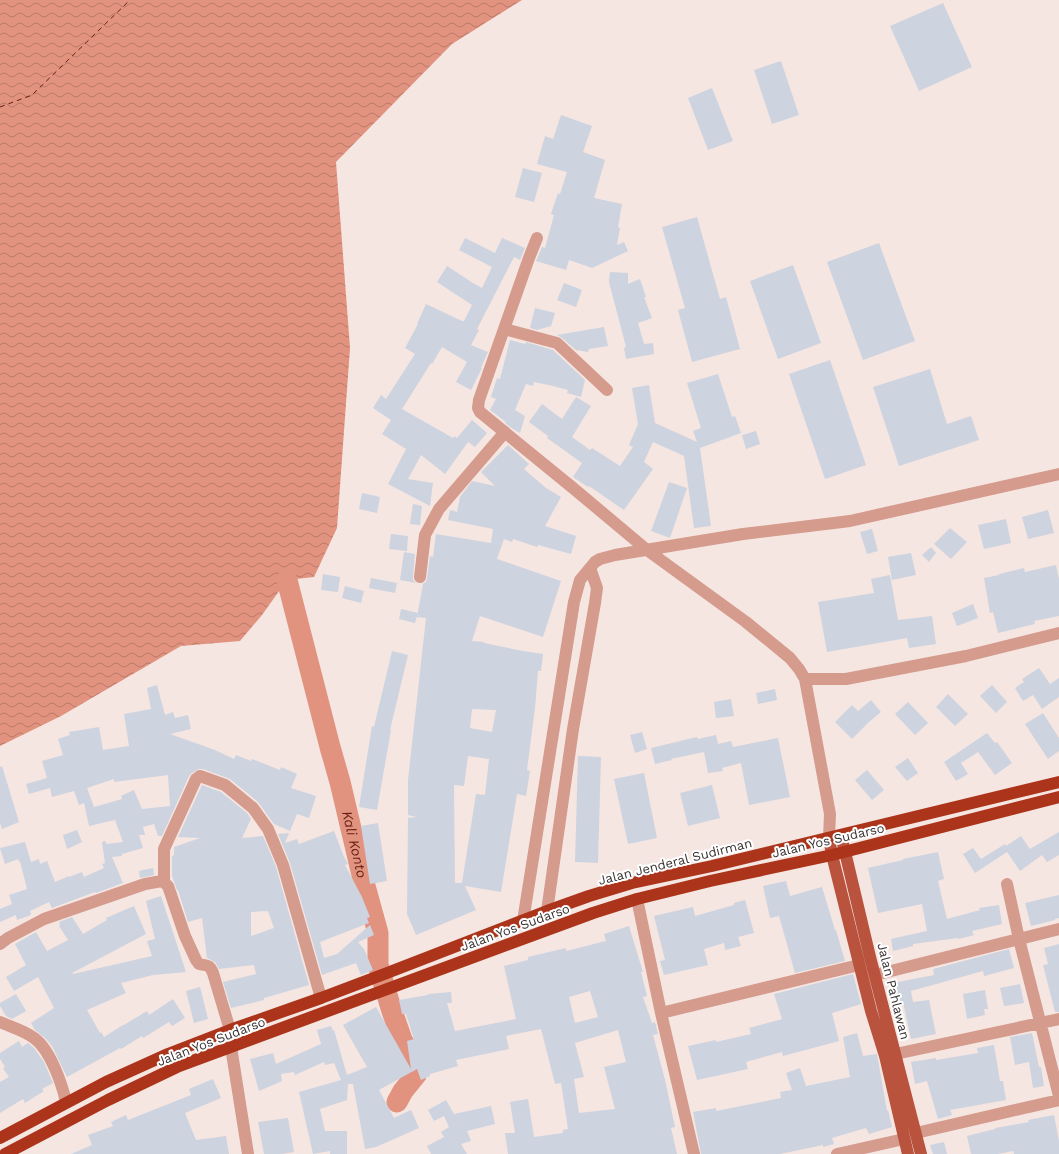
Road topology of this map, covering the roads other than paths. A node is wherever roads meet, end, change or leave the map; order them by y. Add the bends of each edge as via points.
1 (537, 238) dead end
2 (504, 330) junction
3 (607, 390) dead end
4 (505, 432) junction
5 (1059, 474) edge
6 (647, 550) junction
7 (590, 568) junction
8 (420, 577) dead end
9 (1059, 634) edge
10 (569, 638) junction
11 (589, 641) junction
12 (805, 679) junction
13 (555, 728) junction
14 (573, 729) junction
15 (1059, 782) edge
16 (1059, 797) edge
17 (830, 814) junction
18 (841, 835) junction
19 (828, 838) junction
20 (845, 851) junction
21 (832, 855) junction
22 (164, 882) junction
23 (1007, 884) dead end
24 (637, 899) junction
25 (547, 911) junction
26 (523, 921) junction
27 (1059, 929) edge
28 (1019, 939) junction
29 (1, 940) edge
30 (859, 964) junction
31 (382, 975) joint
32 (875, 975) junction
33 (321, 998) junction
34 (661, 1013) junction
35 (1059, 1019) edge
36 (0, 1022) edge
37 (1041, 1023) junction
38 (230, 1030) junction
39 (230, 1047) junction
40 (890, 1055) junction
41 (1059, 1096) edge
42 (1059, 1100) edge
43 (66, 1102) junction
44 (916, 1133) junction
45 (0, 1138) edge
46 (904, 1139) junction
47 (5, 1154) edge
48 (248, 1154) edge
49 (694, 1154) edge
50 (837, 1154) edge
51 (908, 1154) edge
52 (921, 1154) edge

1 - 2 street
2 - 3 street via 557,343
2 - 4 street via 478,408 482,415
4 - 6 street
4 - 8 street via 439,509 426,535
5 - 6 street via 850,521 743,534
6 - 7 street via 600,559
6 - 12 street via 746,622 790,658
7 - 10 street via 580,580
7 - 11 street via 597,588
9 - 12 street via 966,656 846,679
10 - 11 street
10 - 13 street
11 - 14 street
12 - 17 street
13 - 14 street
13 - 26 street
14 - 25 street
15 - 18 highway, Jalan Jenderal Sudirman
16 - 20 highway, Jalan Yos Sudarso
17 - 18 street
17 - 19 street
18 - 19 highway, Jalan Jenderal Sudirman
18 - 20 main road, Jalan Pahlawan
19 - 21 main road, Jalan Pahlawan
19 - 25 highway, Jalan Jenderal Sudirman via 632,883
20 - 21 highway, Jalan Yos Sudarso
20 - 32 main road, Jalan Pahlawan
21 - 24 highway, Jalan Yos Sudarso
21 - 30 main road, Jalan Pahlawan
22 - 29 street via 145,884 44,919
22 - 33 street via 164,849 196,779 200,776 225,785 253,808 268,829 282,865
22 - 38 street via 168,886 196,960 199,964 208,965 213,973
23 - 28 street
24 - 34 street
24 - 39 highway, Jalan Yos Sudarso
25 - 26 highway, Jalan Jenderal Sudirman
26 - 31 highway, Jalan Jenderal Sudirman
27 - 28 street
28 - 32 street
28 - 37 street
30 - 34 street
30 - 40 main road, Jalan Pahlawan via 871,1011
31 - 33 highway, Jalan Yos Sudarso
32 - 40 main road, Jalan Pahlawan
33 - 38 highway, Jalan Yos Sudarso
34 - 49 street
35 - 37 street
36 - 43 street via 28,1034 40,1043 52,1063
37 - 40 street
37 - 41 street
38 - 43 highway, Jalan Yos Sudarso via 168,1054
39 - 47 highway, Jalan Yos Sudarso via 179,1066
39 - 48 street
40 - 44 main road, Jalan Pahlawan
40 - 46 main road, Jalan Pahlawan
42 - 44 street
43 - 45 highway, Jalan Yos Sudarso
44 - 52 main road, Jalan Pahlawan
46 - 50 street
46 - 51 main road, Jalan Pahlawan

